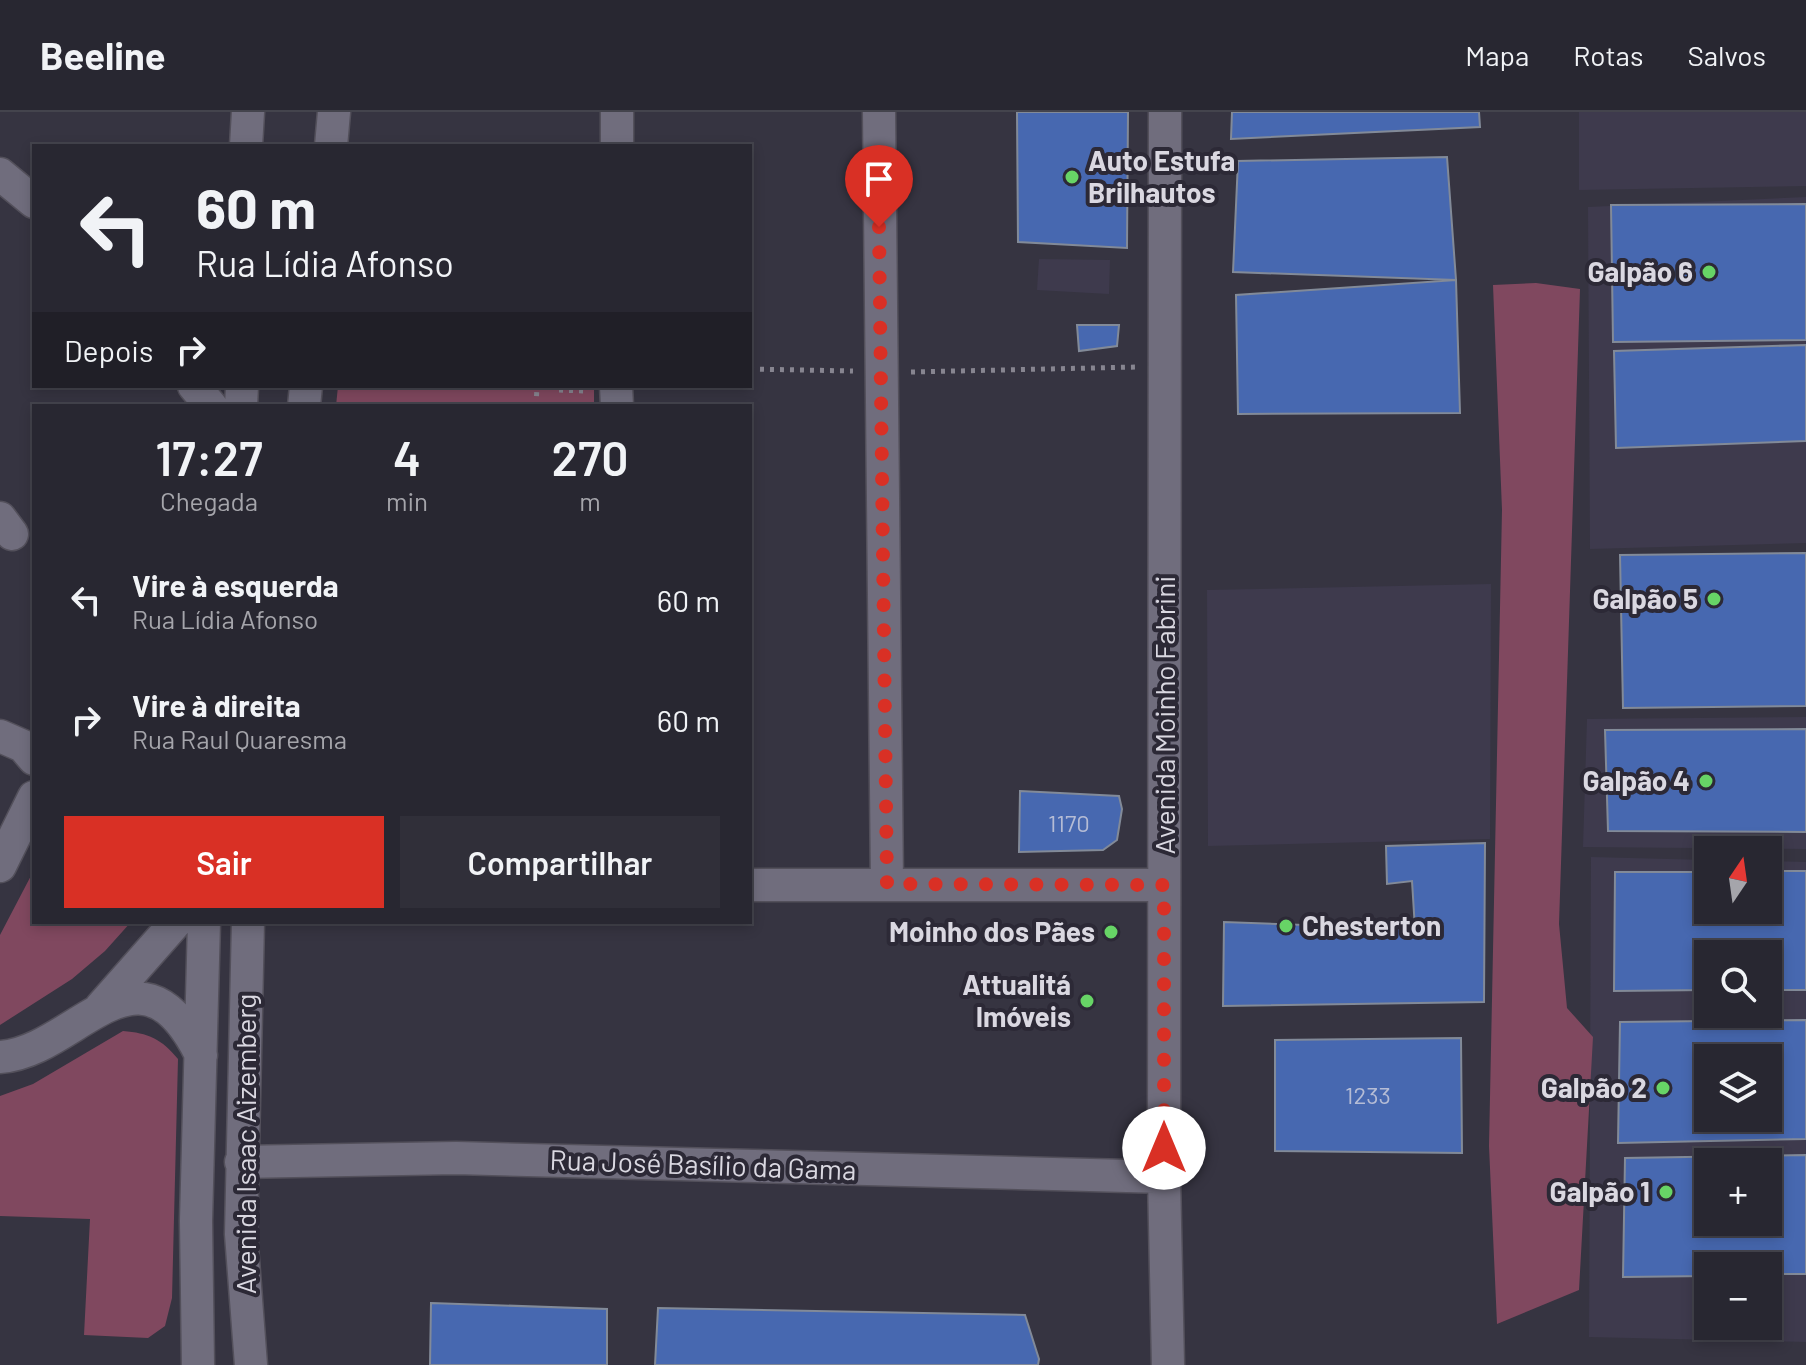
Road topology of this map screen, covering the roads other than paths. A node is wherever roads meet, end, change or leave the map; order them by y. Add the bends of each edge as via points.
1 (248, 112) edge
2 (334, 112) edge
3 (617, 112) edge
4 (879, 112) edge
5 (1165, 112) edge
6 (246, 144) edge
7 (331, 144) edge
8 (617, 144) edge
9 (0, 174) edge
10 (32, 200) edge
11 (196, 388) edge
12 (209, 404) edge
13 (0, 736) edge
14 (32, 757) edge
15 (32, 801) edge
16 (0, 866) edge
17 (887, 884) junction
18 (752, 885) edge
19 (1164, 885) junction
20 (174, 924) edge
21 (204, 924) edge
22 (251, 925) edge
23 (101, 1007) junction
24 (201, 1055) junction
25 (0, 1057) edge
26 (241, 1162) junction
27 (1164, 1177) junction
28 (198, 1365) edge
29 (251, 1365) edge
30 (1168, 1365) edge

1 - 6 street
2 - 7 street
3 - 8 street
4 - 17 street
5 - 19 street, Avenida Moinho Fabrini
9 - 10 street
11 - 12 street
13 - 14 street via 23,746
15 - 16 street
17 - 18 street
17 - 19 street
19 - 27 street, Avenida Moinho Fabrini
20 - 23 street
21 - 24 street, Avenida Isaac Aizemberg
22 - 26 street, Avenida Isaac Aizemberg
23 - 24 street via 134,999 166,1008
23 - 25 street via 43,1043
24 - 28 street, Avenida Isaac Aizemberg
26 - 27 street, Rua José Basílio da Gama via 456,1158
26 - 29 street, Avenida Isaac Aizemberg via 241,1271
27 - 30 street, Avenida Moinho Fabrini

